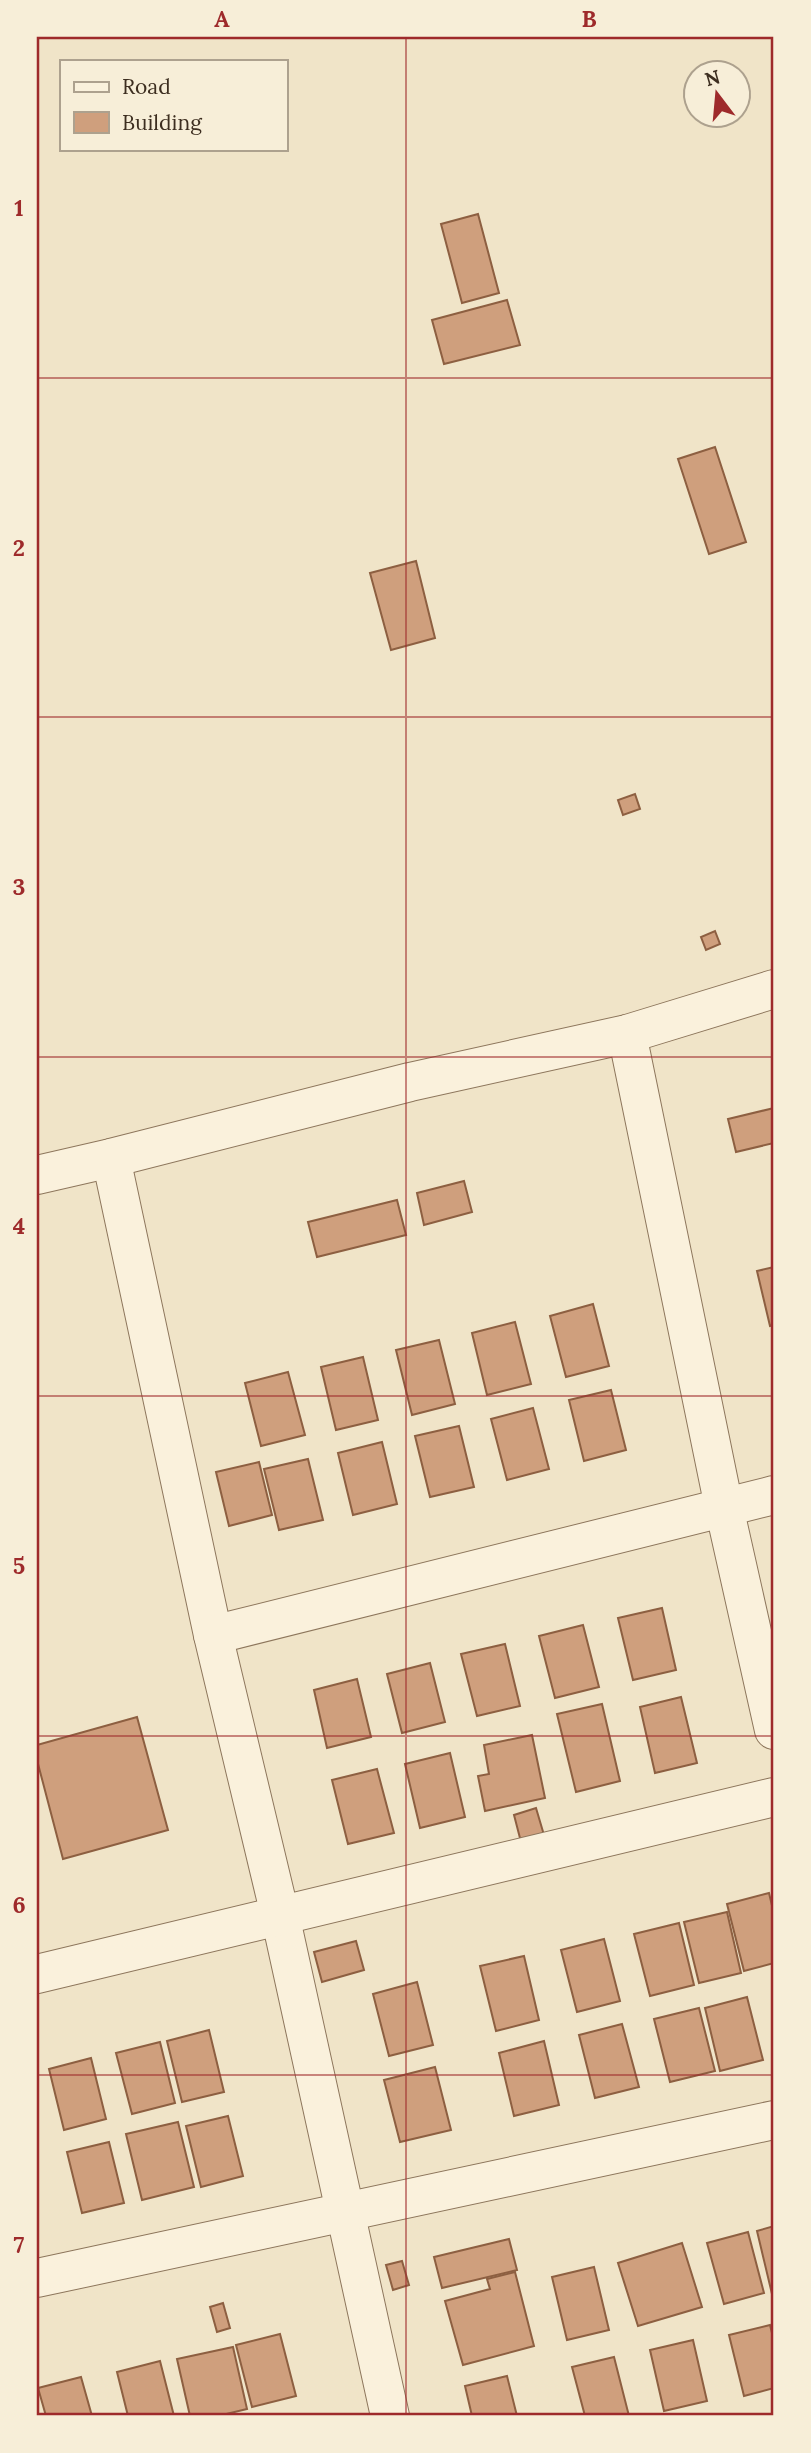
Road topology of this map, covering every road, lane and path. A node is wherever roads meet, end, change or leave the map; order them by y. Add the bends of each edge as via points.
1 (774, 989) edge
2 (628, 1034) junction
3 (111, 1158) junction
4 (37, 1175) edge
5 (774, 1495) edge
6 (723, 1507) junction
7 (213, 1635) junction
8 (774, 1730) edge
9 (774, 1797) edge
10 (280, 1915) junction
11 (37, 1974) edge
12 (774, 2120) edge
13 (344, 2211) junction
14 (37, 2278) edge
15 (390, 2416) edge

1 - 2 street
2 - 3 street via 410,1082
2 - 6 street
3 - 4 street
3 - 7 street
5 - 6 street
6 - 7 street
6 - 8 street
7 - 10 street
9 - 10 street
10 - 11 street
10 - 13 street
12 - 13 street
13 - 14 street
13 - 15 street

